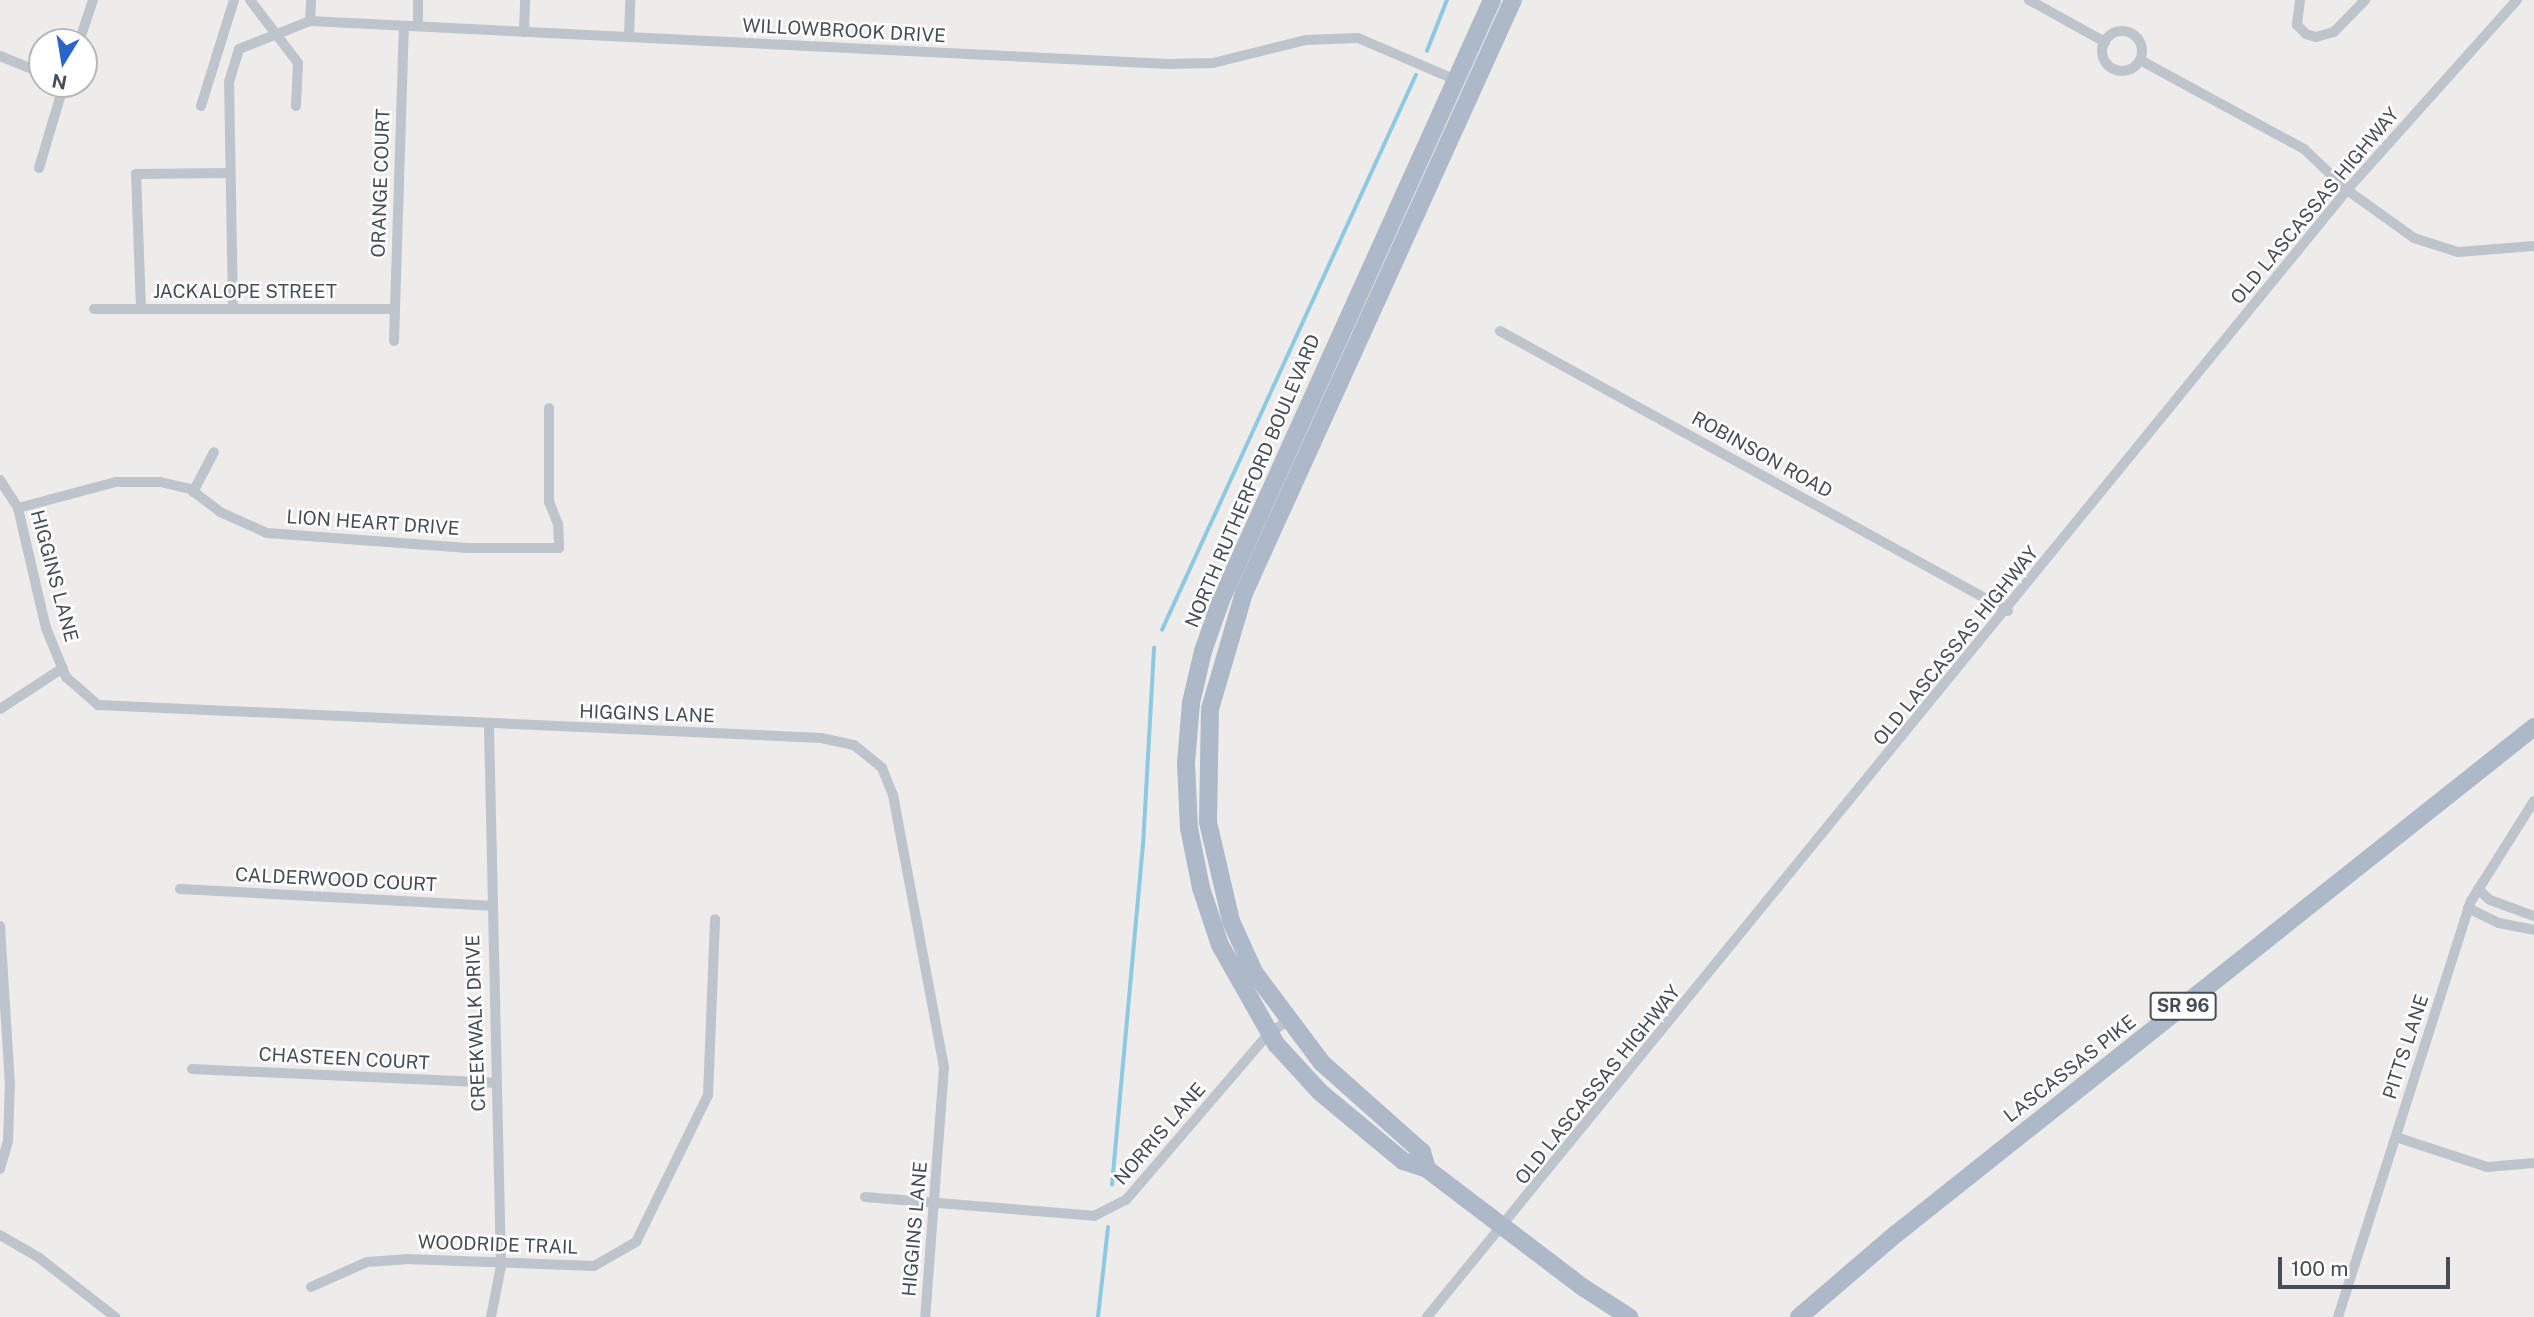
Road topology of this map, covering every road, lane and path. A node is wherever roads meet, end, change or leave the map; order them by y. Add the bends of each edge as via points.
1 (93, 0) edge
2 (234, 0) edge
3 (250, 0) edge
4 (312, 0) edge
5 (418, 0) edge
6 (525, 0) edge
7 (631, 0) edge
8 (1492, 0) edge
9 (1513, 0) edge
10 (2029, 0) edge
11 (2300, 0) edge
12 (2365, 0) edge
13 (2517, 0) edge
14 (310, 21) junction
15 (418, 26) junction
16 (404, 27) junction
17 (84, 28) edge
18 (524, 32) junction
19 (274, 33) junction
20 (629, 37) junction
21 (2105, 42) junction
22 (0, 56) edge
23 (2140, 60) junction
24 (28, 67) edge
25 (1456, 80) junction
26 (60, 98) edge
27 (201, 106) dead end
28 (296, 106) dead end
29 (38, 167) dead end
30 (230, 173) junction
31 (2347, 190) junction
32 (2534, 246) edge
33 (94, 309) dead end
34 (141, 309) junction
35 (233, 309) junction
36 (395, 309) junction
37 (1500, 331) dead end
38 (394, 341) dead end
39 (549, 408) dead end
40 (214, 452) dead end
41 (0, 480) edge
42 (193, 492) junction
43 (18, 509) junction
44 (2008, 611) junction
45 (63, 668) junction
46 (0, 709) edge
47 (489, 726) junction
48 (2534, 727) edge
49 (2534, 801) edge
50 (180, 889) dead end
51 (2478, 889) junction
52 (491, 906) junction
53 (2468, 908) junction
54 (2534, 916) edge
55 (715, 919) dead end
56 (0, 926) edge
57 (2534, 930) edge
58 (1288, 1021) junction
59 (1269, 1033) junction
60 (192, 1069) dead end
61 (495, 1083) junction
62 (2396, 1137) junction
63 (2534, 1163) edge
64 (0, 1169) edge
65 (1427, 1169) junction
66 (865, 1197) dead end
67 (934, 1204) junction
68 (1504, 1228) junction
69 (0, 1234) edge
70 (501, 1266) junction
71 (310, 1287) dead end
72 (116, 1317) edge
73 (491, 1317) edge
74 (925, 1317) edge
75 (1427, 1317) edge
76 (1629, 1317) edge
77 (1799, 1317) edge
78 (2338, 1317) edge

1 - 17 street
2 - 27 street
3 - 19 street
4 - 14 street
5 - 15 street
6 - 18 street
7 - 20 street
8 - 25 main road, NORTH RUTHERFORD BOULEVARD
9 - 58 main road, NORTH RUTHERFORD BOULEVARD via 1244,593 1210,709 1208,822 1219,876 1231,921 1254,972
10 - 21 street
11 - 12 street via 2297,25 2316,37 2334,32
13 - 31 street, OLD LASCASSAS HIGHWAY
14 - 16 street, WILLOWBROOK DRIVE
14 - 19 street, WILLOWBROOK DRIVE
15 - 16 street, WILLOWBROOK DRIVE
15 - 18 street, WILLOWBROOK DRIVE
16 - 36 street, ORANGE COURT
18 - 20 street, WILLOWBROOK DRIVE
19 - 28 street via 298,63
19 - 30 street, WILLOWBROOK DRIVE via 239,49 226,95
20 - 25 street, WILLOWBROOK DRIVE via 1168,64 1213,63 1306,40 1358,38
21 - 23 street via 2119,32 2133,34 2141,45
21 - 23 street via 2102,53 2113,69 2131,69
22 - 24 street
23 - 31 street via 2304,149
25 - 59 main road, NORTH RUTHERFORD BOULEVARD via 1231,576 1203,651 1191,703 1186,763 1189,828 1201,888 1220,945
26 - 29 street
30 - 34 street via 136,174
30 - 35 street
31 - 32 street via 2414,238 2458,252
31 - 44 street, OLD LASCASSAS HIGHWAY
33 - 34 street, JACKALOPE STREET
34 - 35 street, JACKALOPE STREET
35 - 36 street, JACKALOPE STREET
36 - 38 street, ORANGE COURT
37 - 44 street, ROBINSON ROAD
39 - 42 street, LION HEART DRIVE via 549,502 558,524 559,548 467,548 267,533 227,516
40 - 42 street
41 - 43 street, HIGGINS LANE
42 - 43 street, LION HEART DRIVE via 160,482 116,482
43 - 45 street, HIGGINS LANE via 46,628
44 - 68 street, OLD LASCASSAS HIGHWAY
45 - 46 street
45 - 47 street, HIGGINS LANE via 98,705 123,710
47 - 52 street, CREEKWALK DRIVE
47 - 67 street, HIGGINS LANE via 821,738 854,745 882,768 893,795 944,1067
48 - 77 main road, LASCASSAS PIKE / SR 96 via 1896,1234
49 - 51 street, PITTS LANE
50 - 52 street, CALDERWOOD COURT
51 - 53 street, PITTS LANE
51 - 54 street via 2490,900
52 - 61 street, CREEKWALK DRIVE
53 - 57 street via 2499,923
53 - 62 street, PITTS LANE
55 - 70 street, WOODRIDE TRAIL via 708,1095 636,1242 594,1266
56 - 64 street via 10,1083 8,1142
58 - 59 street, NORRIS LANE
58 - 65 main road, NORTH RUTHERFORD BOULEVARD via 1352,1093 1422,1152
59 - 65 main road, NORTH RUTHERFORD BOULEVARD via 1320,1092 1404,1161
59 - 67 street, NORRIS LANE via 1126,1200 1094,1216
60 - 61 street, CHASTEEN COURT
61 - 70 street, CREEKWALK DRIVE
62 - 63 street via 2487,1167
62 - 78 street, PITTS LANE
65 - 68 main road, NORTH RUTHERFORD BOULEVARD
66 - 67 street, NORRIS LANE
67 - 74 street, HIGGINS LANE
68 - 75 street, OLD LASCASSAS HIGHWAY
68 - 76 main road, NORTH RUTHERFORD BOULEVARD
69 - 72 street via 60,1272
70 - 71 street, WOODRIDE TRAIL via 406,1259 367,1262
70 - 73 street, CREEKWALK DRIVE

